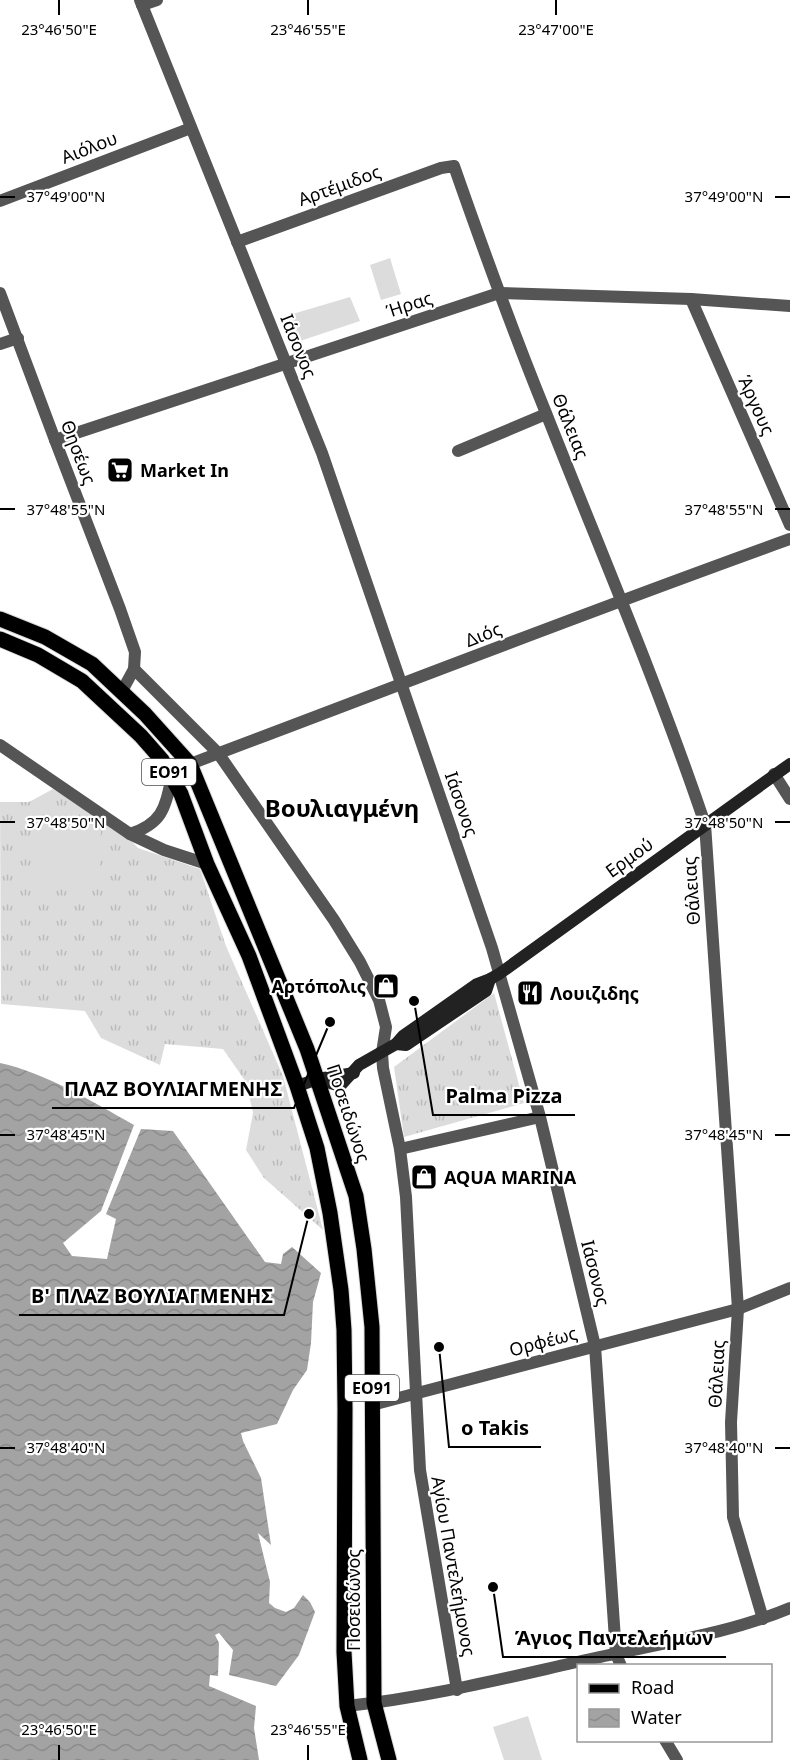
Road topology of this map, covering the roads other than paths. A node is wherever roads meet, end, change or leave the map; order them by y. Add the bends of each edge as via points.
1 (157, 0) edge
2 (141, 3) edge
3 (191, 128) junction
4 (454, 166) joint
5 (0, 201) edge
6 (237, 242) junction
7 (0, 293) edge
8 (499, 293) junction
9 (691, 299) junction
10 (790, 306) edge
11 (18, 338) junction
12 (0, 344) edge
13 (286, 363) junction
14 (546, 414) junction
15 (54, 440) junction
16 (458, 452) dead end
17 (790, 525) edge
18 (790, 539) edge
19 (622, 599) junction
20 (0, 619) edge
21 (0, 639) edge
22 (134, 669) junction
23 (402, 685) junction
24 (122, 691) junction
25 (0, 745) edge
26 (218, 753) junction
27 (190, 764) junction
28 (790, 764) edge
29 (774, 774) junction
30 (172, 776) junction
31 (790, 799) edge
32 (705, 824) junction
33 (130, 834) junction
34 (207, 864) junction
35 (495, 976) junction
36 (382, 1053) junction
37 (318, 1079) junction
38 (297, 1086) junction
39 (540, 1117) junction
40 (400, 1149) junction
41 (790, 1288) edge
42 (738, 1309) junction
43 (595, 1346) junction
44 (415, 1393) junction
45 (372, 1405) junction
46 (790, 1608) edge
47 (763, 1619) junction
48 (619, 1660) edge
49 (597, 1664) edge
50 (577, 1668) edge
51 (457, 1690) junction
52 (374, 1703) junction
53 (347, 1706) junction
54 (666, 1742) edge
55 (360, 1760) edge
56 (389, 1760) edge
57 (677, 1760) edge

1 - 2 street
2 - 3 street, Ιάσονος
3 - 5 street, Αιόλου
3 - 6 street, Ιάσονος
4 - 6 street, Αρτέμιδος
4 - 8 street, Θάλειας
6 - 13 street, Ιάσονος
7 - 11 street, Θησέως
8 - 9 street, Ήρας
8 - 13 street, Ήρας
8 - 14 street, Θάλειας
9 - 10 street, Ήρας
9 - 17 street, Άργους
11 - 12 street
11 - 15 street, Θησέως
13 - 15 street, Ήρας
13 - 23 street, Ιάσονος via 322,453
14 - 16 street
14 - 19 street, Θάλειας
15 - 22 street, Θησέως via 128,630 135,652
18 - 19 street, Διός
19 - 23 street, Διός
19 - 32 street, Θάλειας
20 - 24 main road, Ποσειδώνος / ΕΟ91 via 45,637 92,664
21 - 30 main road, Ποσειδώνος / ΕΟ91 via 38,655 82,681 141,736
22 - 24 street
22 - 26 street, Αγίου Παντελεήμονος
23 - 26 street, Διός
23 - 35 street, Ιάσονος via 492,948
24 - 27 main road, Ποσειδώνος / ΕΟ91
25 - 33 street
26 - 27 street, Διός
26 - 36 street, Αγίου Παντελεήμονος via 360,962 379,1000 386,1027
27 - 37 main road, Ποσειδώνος / ΕΟ91
28 - 29 street, Ερμού
29 - 31 street
29 - 32 street, Ερμού
30 - 33 street via 161,814 143,830
30 - 34 main road, Ποσειδώνος / ΕΟ91
32 - 35 street, Ερμού
32 - 42 street, Θάλειας
33 - 34 street
34 - 38 main road, Ποσειδώνος / ΕΟ91 via 249,956
35 - 36 street, Ερμού via 477,984
35 - 39 street, Ιάσονος
36 - 37 street, Ερμού via 359,1065 354,1073
36 - 40 street, Αγίου Παντελεήμονος
37 - 38 street, Ερμού
37 - 45 main road, Ποσειδώνος / ΕΟ91 via 357,1207 366,1258 372,1327
38 - 53 main road, Ποσειδώνος / ΕΟ91 via 317,1148 343,1310
39 - 40 street
39 - 43 street, Ιάσονος
40 - 44 street, Αγίου Παντελεήμονος via 410,1250
41 - 42 street, Ορφέως
42 - 43 street, Ορφέως
42 - 47 street, Θάλειας via 731,1422 733,1517
43 - 44 street, Ορφέως
43 - 48 street, Ιάσονος
44 - 45 street, Ορφέως
44 - 51 street, Αγίου Παντελεήμονος via 420,1470
45 - 52 main road, Ποσειδώνος / ΕΟ91
46 - 47 street
47 - 48 street
48 - 49 street
50 - 51 street
51 - 52 street
52 - 53 street
52 - 56 main road, Ποσειδώνος / ΕΟ91
53 - 55 main road, Ποσειδώνος / ΕΟ91
54 - 57 street

